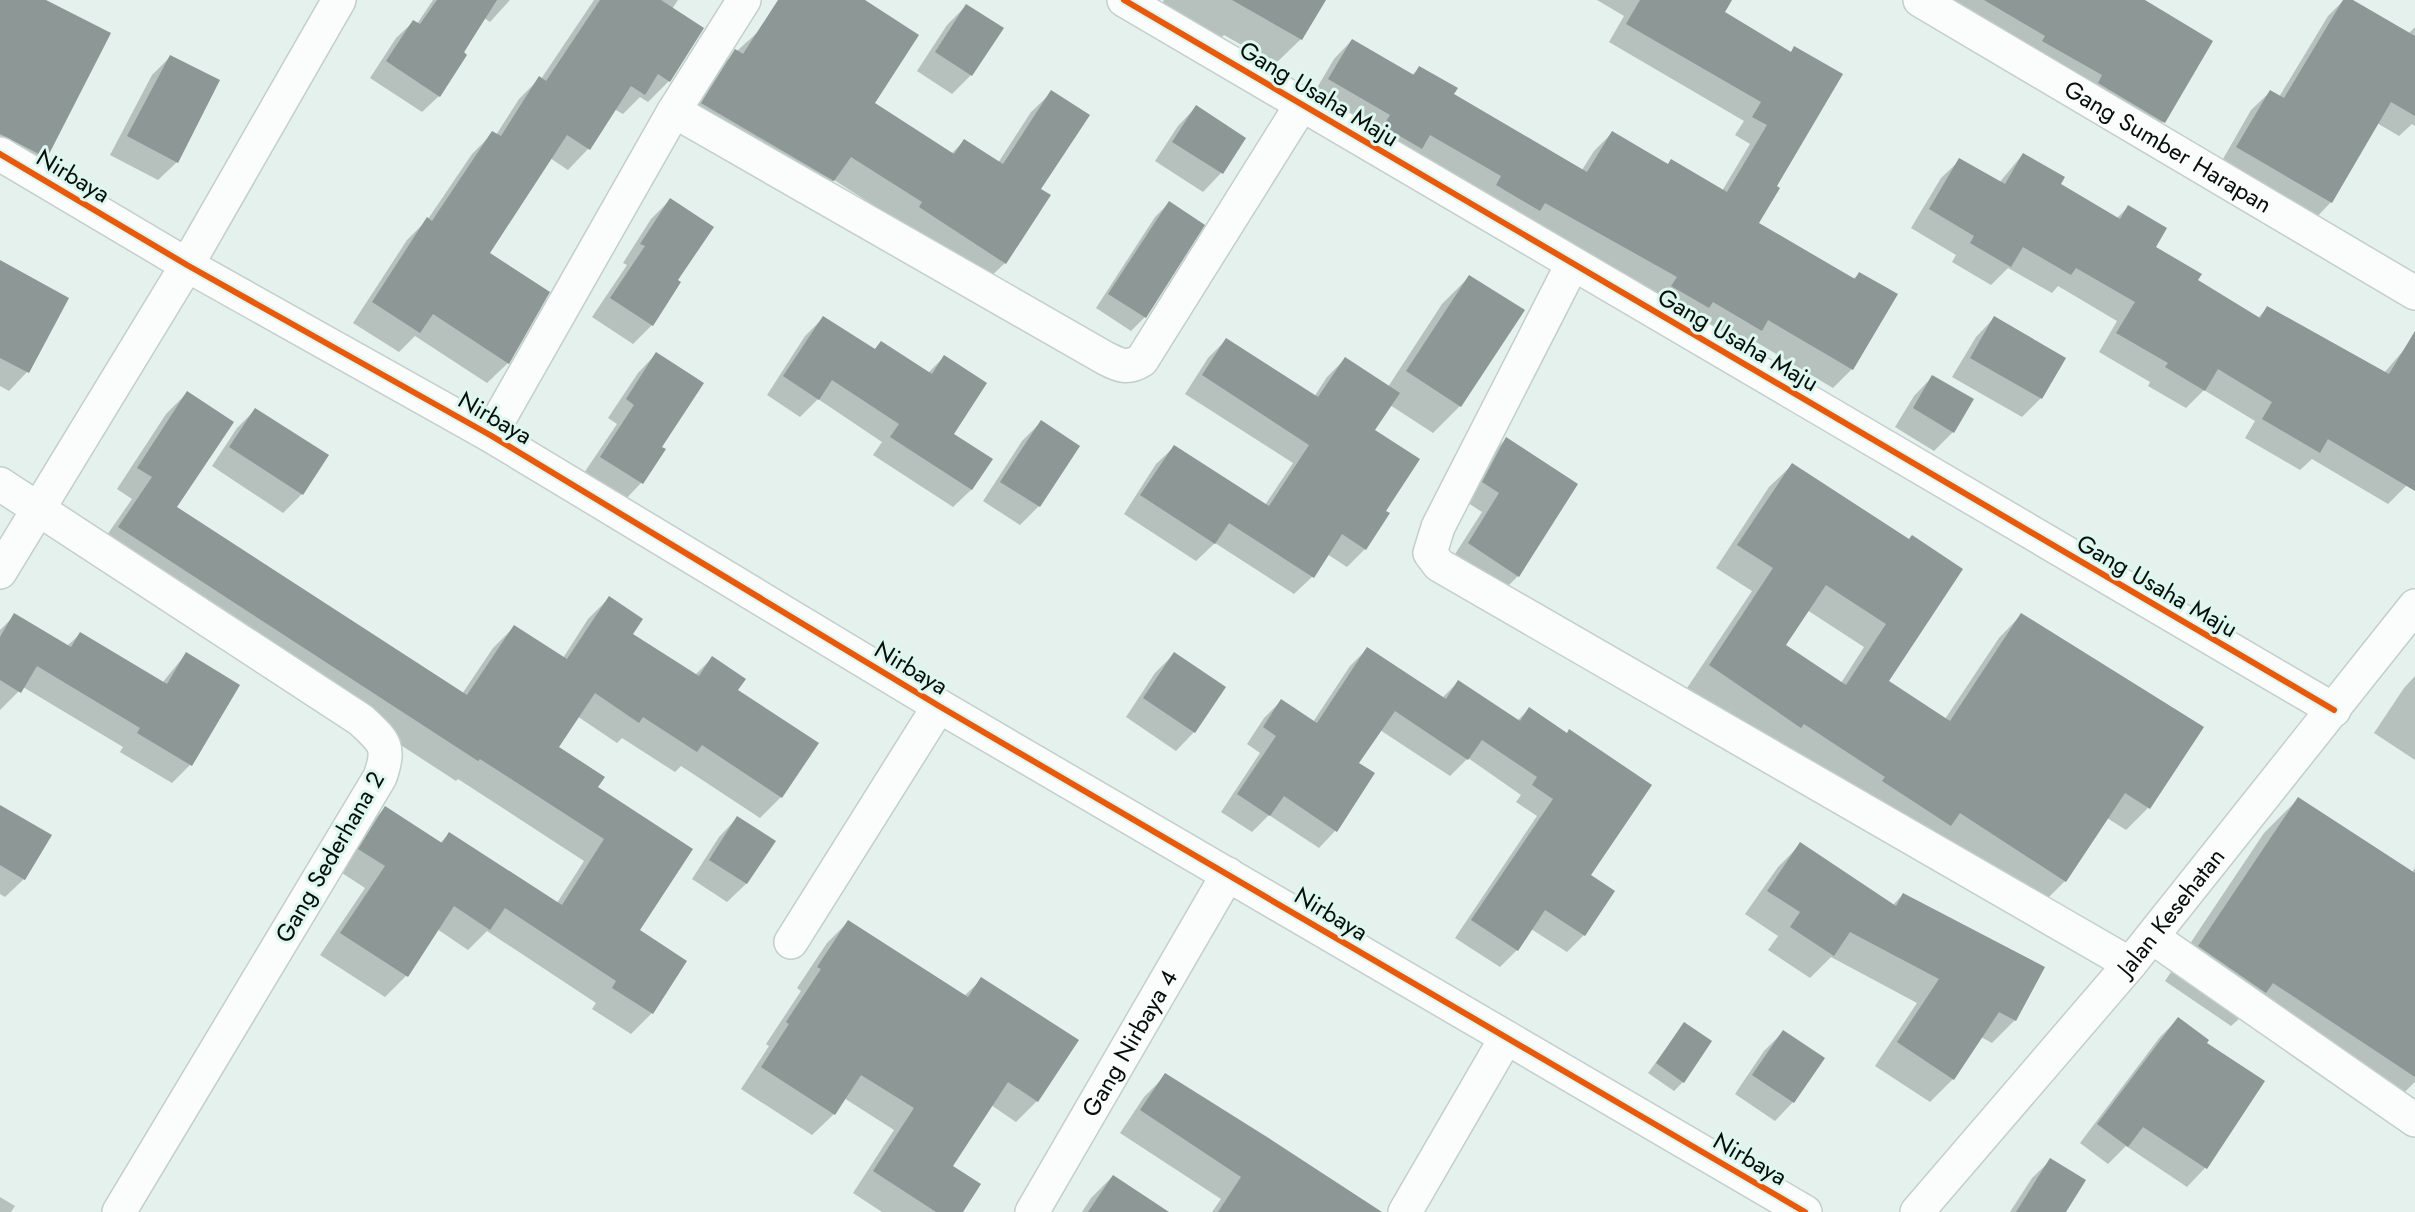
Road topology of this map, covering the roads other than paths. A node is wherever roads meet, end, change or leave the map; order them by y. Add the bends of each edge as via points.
1 (339, 0) edge
2 (744, 0) edge
3 (1124, 0) edge
4 (1920, 0) edge
5 (1302, 104) junction
6 (674, 111) junction
7 (0, 154) edge
8 (187, 264) junction
9 (1572, 264) junction
10 (2415, 293) edge
11 (490, 435) junction
12 (0, 484) edge
13 (39, 507) junction
14 (0, 572) edge
15 (2415, 606) edge
16 (939, 706) junction
17 (2334, 710) junction
18 (1228, 874) junction
19 (2152, 937) junction
20 (791, 942) dead end
21 (2130, 964) junction
22 (1506, 1038) junction
23 (2415, 1120) edge
24 (119, 1212) edge
25 (1032, 1212) edge
26 (1405, 1212) edge
27 (1805, 1212) edge
28 (1917, 1212) edge

1 - 8 street
2 - 6 street
3 - 5 street, Gang Usaha Maju
4 - 10 street, Gang Sumber Harapan
5 - 6 street via 1142,360 1131,367 1105,358
5 - 9 street, Gang Usaha Maju
6 - 11 street
7 - 8 street, Nirbaya
8 - 11 street, Nirbaya
8 - 13 street
9 - 17 street, Gang Usaha Maju
9 - 21 street via 1438,527 1430,553 1439,565
11 - 16 street, Nirbaya
12 - 13 street, Gang Sederhana 2
13 - 14 street
13 - 24 street, Gang Sederhana 2 via 361,720 384,741 387,757 380,777
15 - 17 street, Jalan Kesehatan
16 - 18 street, Nirbaya
16 - 20 street
17 - 19 street, Jalan Kesehatan
18 - 22 street, Nirbaya
18 - 25 street, Gang Nirbaya 4
19 - 21 street, Jalan Kesehatan
19 - 23 street
21 - 28 street, Jalan Kesehatan
22 - 26 street
22 - 27 street, Nirbaya

